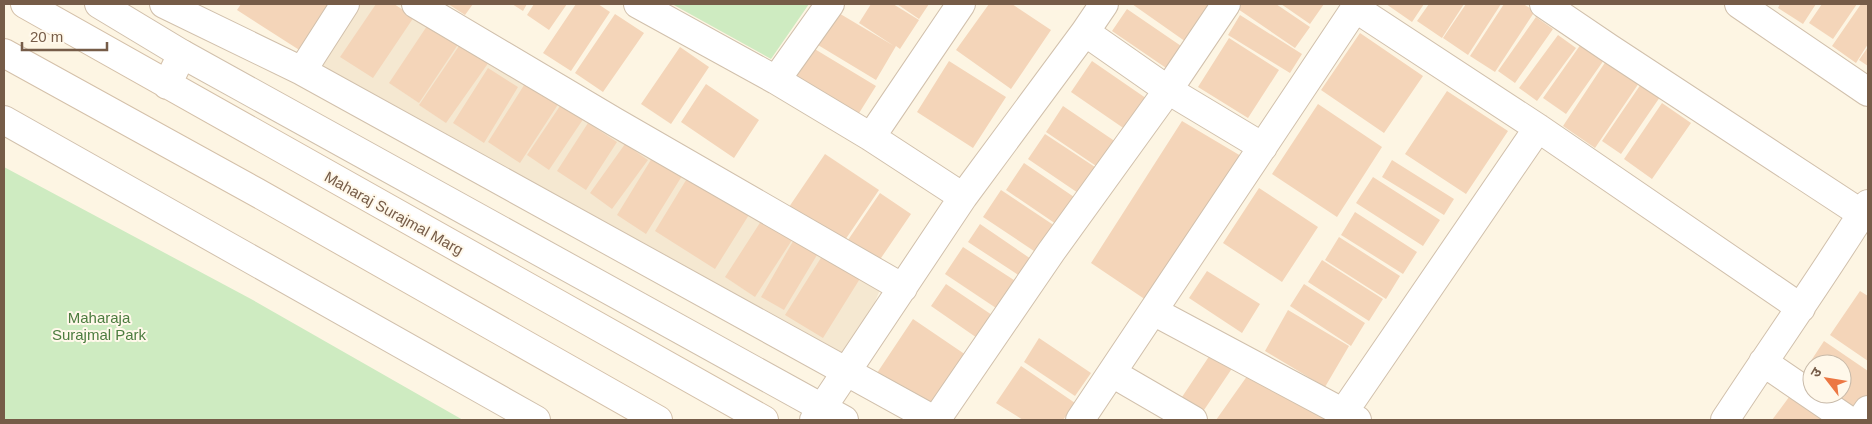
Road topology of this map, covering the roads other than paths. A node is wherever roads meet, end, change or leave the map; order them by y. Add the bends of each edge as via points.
1 (25, 4) edge
2 (99, 4) edge
3 (164, 4) edge
4 (345, 4) edge
5 (416, 4) edge
6 (638, 4) edge
7 (830, 4) edge
8 (961, 4) edge
9 (1104, 4) edge
10 (1226, 4) edge
11 (1544, 4) edge
12 (1739, 4) edge
13 (1357, 6) edge
14 (208, 13) edge
15 (1085, 32) junction
16 (4, 53) edge
17 (182, 54) junction
18 (302, 71) junction
19 (776, 80) junction
20 (167, 85) junction
21 (1168, 90) junction
22 (1868, 92) edge
23 (4, 120) edge
24 (1538, 128) junction
25 (871, 137) junction
26 (1263, 147) junction
27 (964, 197) junction
28 (1865, 209) edge
29 (903, 288) junction
30 (1802, 308) junction
31 (1154, 311) junction
32 (1763, 362) junction
33 (846, 372) junction
34 (1112, 373) junction
35 (1868, 410) edge
36 (826, 416) edge
37 (1350, 417) edge
38 (536, 420) edge
39 (658, 420) edge
40 (764, 420) edge
41 (935, 420) edge
42 (1080, 420) edge
43 (1193, 420) edge
44 (1725, 420) edge
45 (1848, 420) edge
46 (1861, 420) edge

1 - 20 street, Maharaj Surajmal Marg
2 - 17 street
3 - 14 street
4 - 18 street
5 - 29 street
6 - 19 street
7 - 19 street
8 - 25 street
9 - 15 street
10 - 21 street
11 - 28 street
12 - 22 street
13 - 24 street
13 - 26 street
14 - 18 street
15 - 21 street
15 - 27 street
16 - 39 street
17 - 20 street
17 - 36 street
18 - 33 street
19 - 25 street
20 - 40 street, Maharaj Surajmal Marg
21 - 26 street
21 - 41 street
23 - 38 street
24 - 30 street
24 - 37 street
25 - 27 street
26 - 31 street
27 - 29 street
28 - 30 street
29 - 33 street
30 - 32 street
31 - 34 street
31 - 37 street
32 - 44 street
32 - 45 street
33 - 36 street
33 - 41 street
34 - 42 street
34 - 43 street
35 - 46 street

